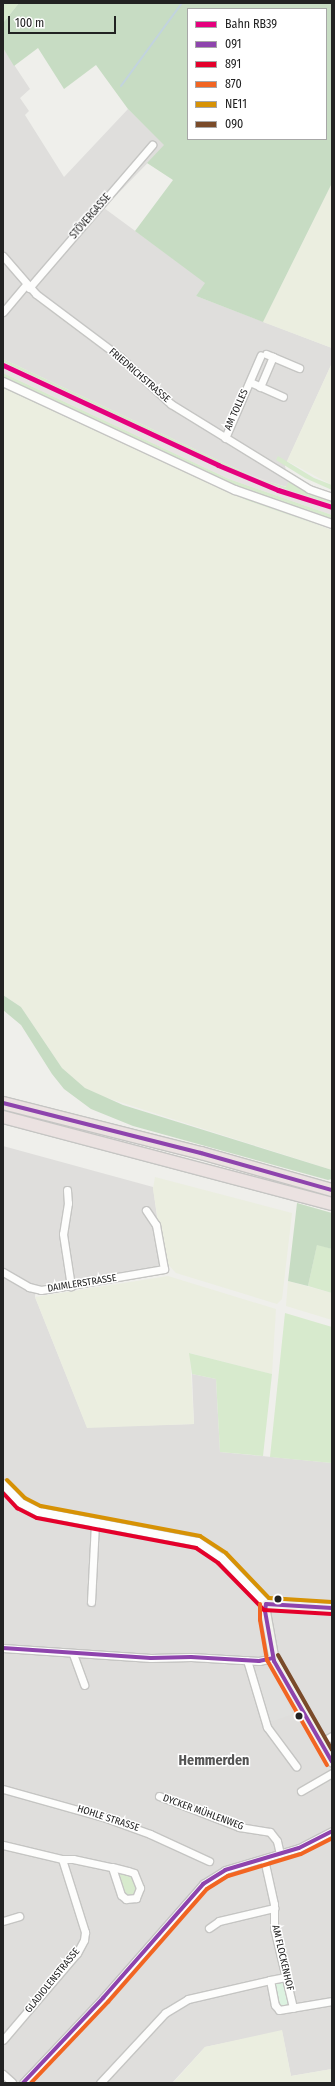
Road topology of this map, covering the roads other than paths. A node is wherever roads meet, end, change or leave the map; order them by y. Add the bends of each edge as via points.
1 (152, 145) dead end
2 (3, 256) edge
3 (27, 286) junction
4 (3, 312) edge
5 (267, 356) junction
6 (299, 368) dead end
7 (3, 382) edge
8 (250, 382) junction
9 (260, 387) junction
10 (283, 397) dead end
11 (225, 438) junction
12 (332, 497) edge
13 (332, 524) edge
14 (3, 1103) edge
15 (3, 1117) edge
16 (67, 1190) dead end
17 (332, 1190) edge
18 (332, 1204) edge
19 (146, 1210) dead end
20 (3, 1272) edge
21 (71, 1286) junction
22 (3, 1484) edge
23 (95, 1522) junction
24 (90, 1602) dead end
25 (266, 1604) junction
26 (332, 1608) edge
27 (3, 1648) edge
28 (73, 1654) junction
29 (273, 1658) junction
30 (247, 1660) junction
31 (84, 1685) dead end
32 (332, 1736) edge
33 (322, 1742) junction
34 (332, 1762) edge
35 (296, 1766) dead end
36 (332, 1773) edge
37 (3, 1789) edge
38 (301, 1791) dead end
39 (159, 1796) dead end
40 (332, 1831) edge
41 (3, 1845) edge
42 (280, 1854) junction
43 (62, 1859) junction
44 (264, 1859) junction
45 (209, 1861) dead end
46 (112, 1867) junction
47 (274, 1908) junction
48 (19, 1916) dead end
49 (3, 1921) edge
50 (208, 1928) dead end
51 (286, 1977) junction
52 (270, 1980) junction
53 (332, 2001) edge
54 (293, 2008) junction
55 (3, 2040) edge
56 (3, 2074) edge
57 (12, 2082) edge
58 (23, 2083) edge
59 (100, 2083) edge

1 - 3 street, STÖVERGASSE
2 - 3 street, FRIEDRICHSTRASSE
3 - 4 street, STÖVERGASSE
3 - 11 street, FRIEDRICHSTRASSE via 120,357 171,404
5 - 6 street
5 - 8 street, AM TOLLES
5 - 9 street, AM TOLLES
7 - 13 street via 235,490
8 - 9 street, AM TOLLES
8 - 11 street, AM TOLLES
9 - 10 street, AM TOLLES
11 - 12 street, FRIEDRICHSTRASSE via 312,490
14 - 17 highway via 201,1153
15 - 18 highway
16 - 21 street via 68,1202 63,1229
19 - 21 street, DAIMLERSTRASSE via 156,1225 164,1269
20 - 21 street, DAIMLERSTRASSE via 35,1289
22 - 23 street via 34,1511
23 - 24 street
23 - 25 street via 198,1542 222,1558
25 - 26 main road
25 - 29 main road
27 - 28 street
28 - 30 street
28 - 31 street
29 - 30 street
29 - 33 main road
30 - 35 street via 265,1723
32 - 33 street
33 - 34 main road
36 - 38 street
37 - 45 street, HOHLE STRASSE via 112,1820
39 - 42 street, DYCKER MÜHLENWEG via 239,1827 270,1832 278,1841
40 - 42 street via 319,1839
41 - 43 street
42 - 44 street
43 - 46 street
43 - 55 street, GLADIOLENSTRASSE via 82,1918 84,1940 53,1983
44 - 47 street, AM FLOCKENHOF
44 - 58 street via 222,1868 192,1893 102,1998
46 - 46 street via 136,1876 140,1888 136,1898 129,1899 121,1895
47 - 50 street via 219,1921
47 - 51 street, AM FLOCKENHOF via 274,1928
48 - 49 street
51 - 52 street
51 - 54 street, AM FLOCKENHOF
52 - 54 street via 277,2008
52 - 59 street via 196,1996 174,2006 161,2016
53 - 54 street
56 - 57 street

